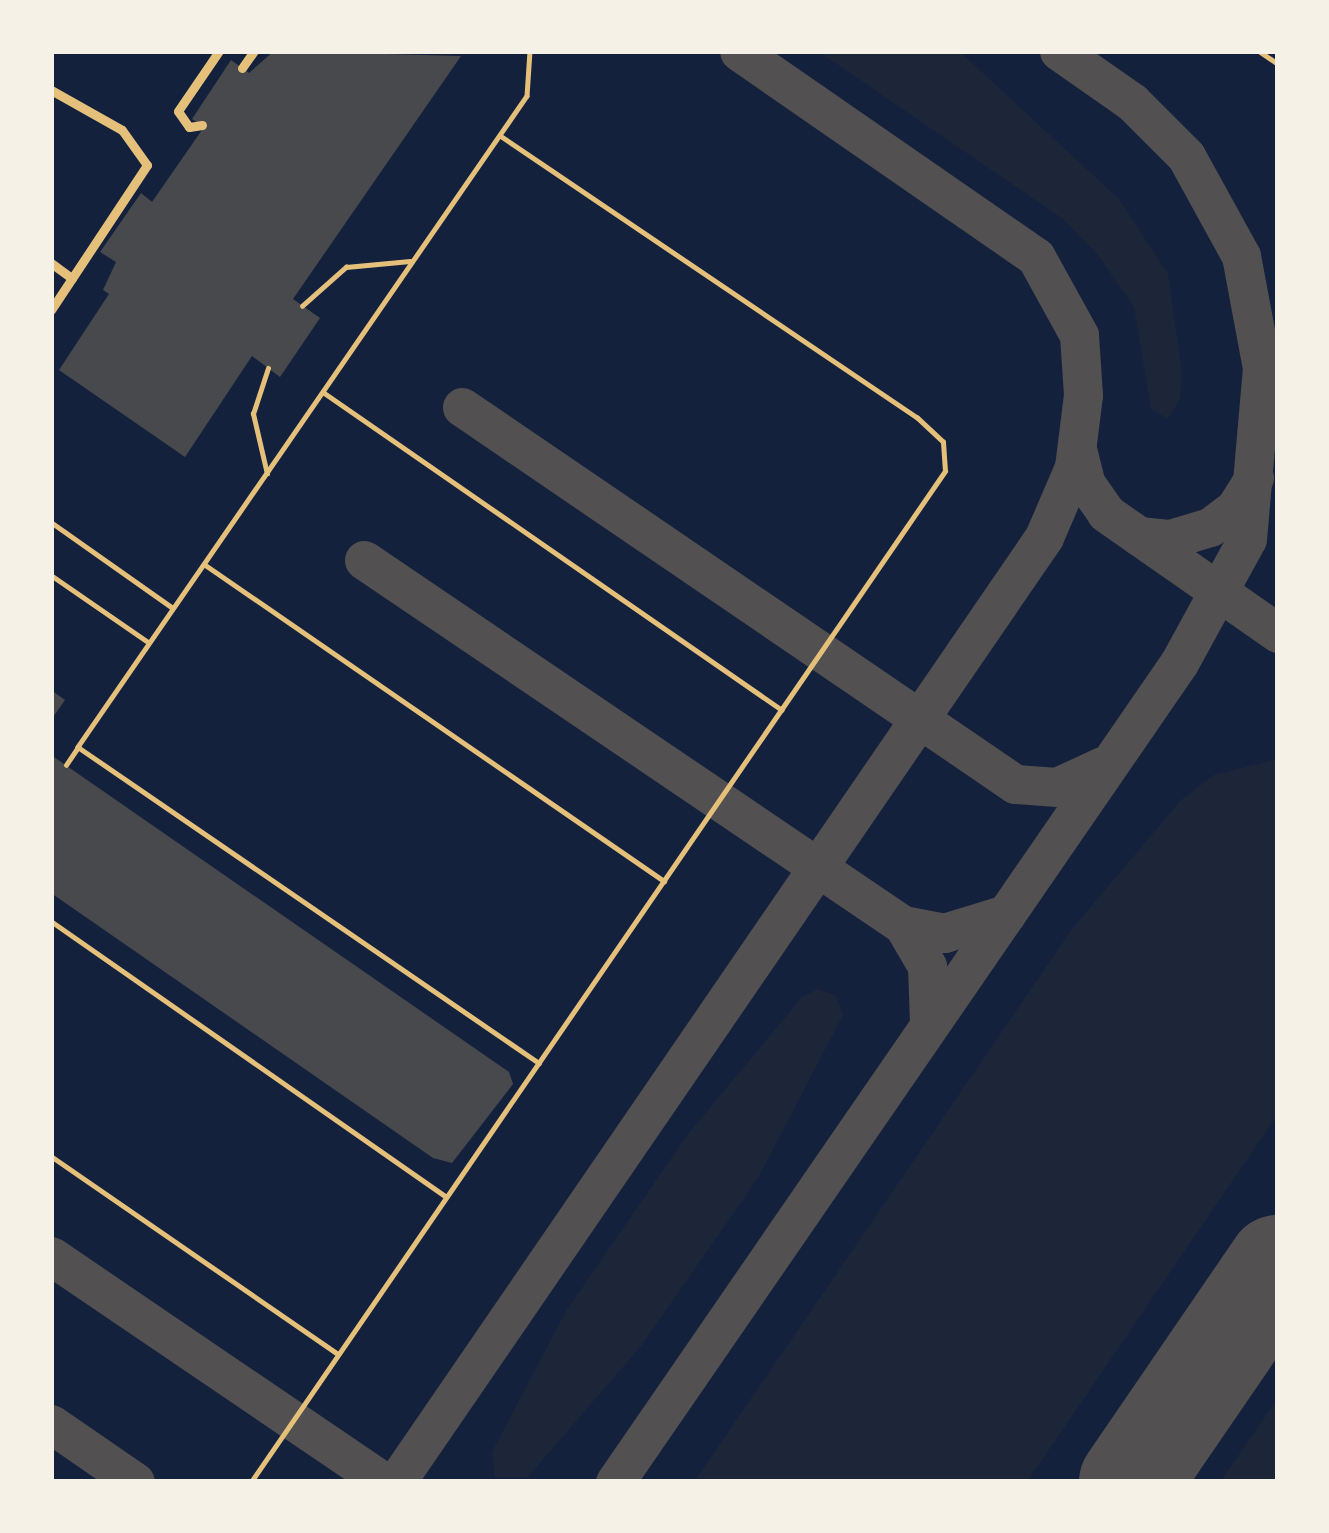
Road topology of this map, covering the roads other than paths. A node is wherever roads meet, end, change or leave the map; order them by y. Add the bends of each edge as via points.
1 (218, 51) edge
2 (254, 51) edge
3 (530, 51) edge
4 (1259, 51) edge
5 (1278, 64) edge
6 (242, 68) dead end
7 (51, 90) edge
8 (202, 125) dead end
9 (500, 136) junction
10 (410, 261) junction
11 (51, 263) edge
12 (72, 278) junction
13 (302, 306) dead end
14 (51, 310) edge
15 (268, 368) dead end
16 (322, 391) junction
17 (267, 474) junction
18 (51, 522) edge
19 (204, 564) junction
20 (51, 574) edge
21 (173, 608) junction
22 (148, 642) junction
23 (782, 710) junction
24 (78, 747) junction
25 (66, 765) dead end
26 (664, 881) junction
27 (51, 921) edge
28 (539, 1063) junction
29 (51, 1156) edge
30 (445, 1196) junction
31 (338, 1354) junction
32 (250, 1482) edge

1 - 8 street via 178,111 189,128
2 - 6 street
3 - 9 lane via 533,82
4 - 5 lane
7 - 12 street via 122,130 147,165
9 - 10 lane
9 - 23 lane via 943,442 939,482
10 - 13 lane via 346,267
10 - 16 lane
11 - 12 street
12 - 14 street
15 - 17 lane via 253,415
16 - 17 lane
16 - 23 lane
17 - 19 lane
18 - 21 lane
19 - 21 lane
19 - 26 lane
20 - 22 lane
21 - 22 lane
22 - 24 lane
23 - 26 lane
24 - 25 lane
24 - 28 lane
26 - 28 lane
27 - 30 lane
28 - 30 lane
29 - 31 lane
30 - 31 lane
31 - 32 lane

